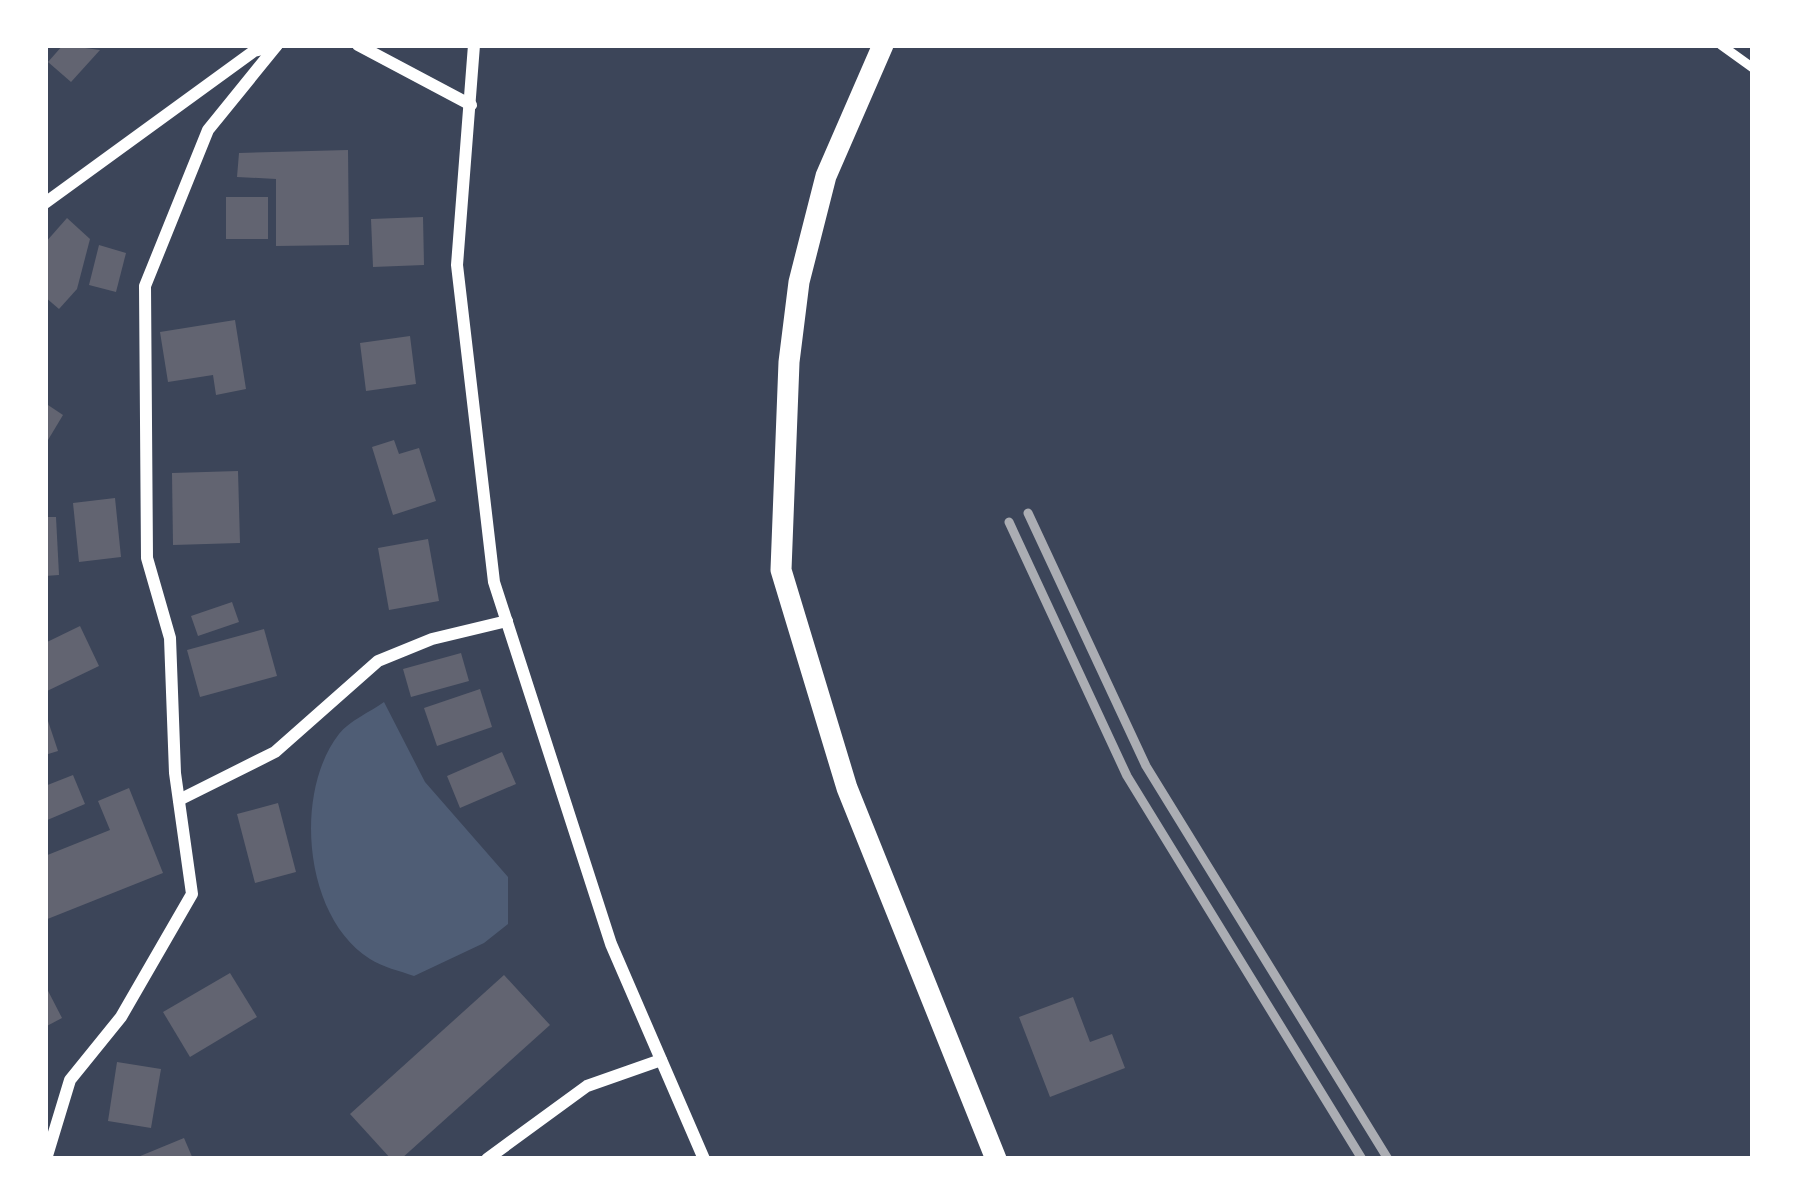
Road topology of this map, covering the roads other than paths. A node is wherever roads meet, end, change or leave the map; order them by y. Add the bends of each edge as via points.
1 (278, 45) edge
2 (358, 45) edge
3 (474, 45) edge
4 (883, 45) edge
5 (1721, 45) edge
6 (1753, 68) edge
7 (471, 105) junction
8 (45, 202) edge
9 (507, 621) junction
10 (179, 800) junction
11 (661, 1060) junction
12 (46, 1159) edge
13 (487, 1159) edge
14 (704, 1159) edge
15 (996, 1159) edge

1 - 8 street via 254,51
1 - 10 street via 208,130 145,286 147,558 170,638
2 - 7 street
3 - 7 street
4 - 15 street via 826,176 799,282 781,570 847,788
5 - 6 lane
7 - 9 street via 457,265 494,582
9 - 10 street via 378,661 275,752
9 - 11 street via 610,944
10 - 12 street via 192,895 121,1017 70,1080
11 - 13 street via 587,1086
11 - 14 street

